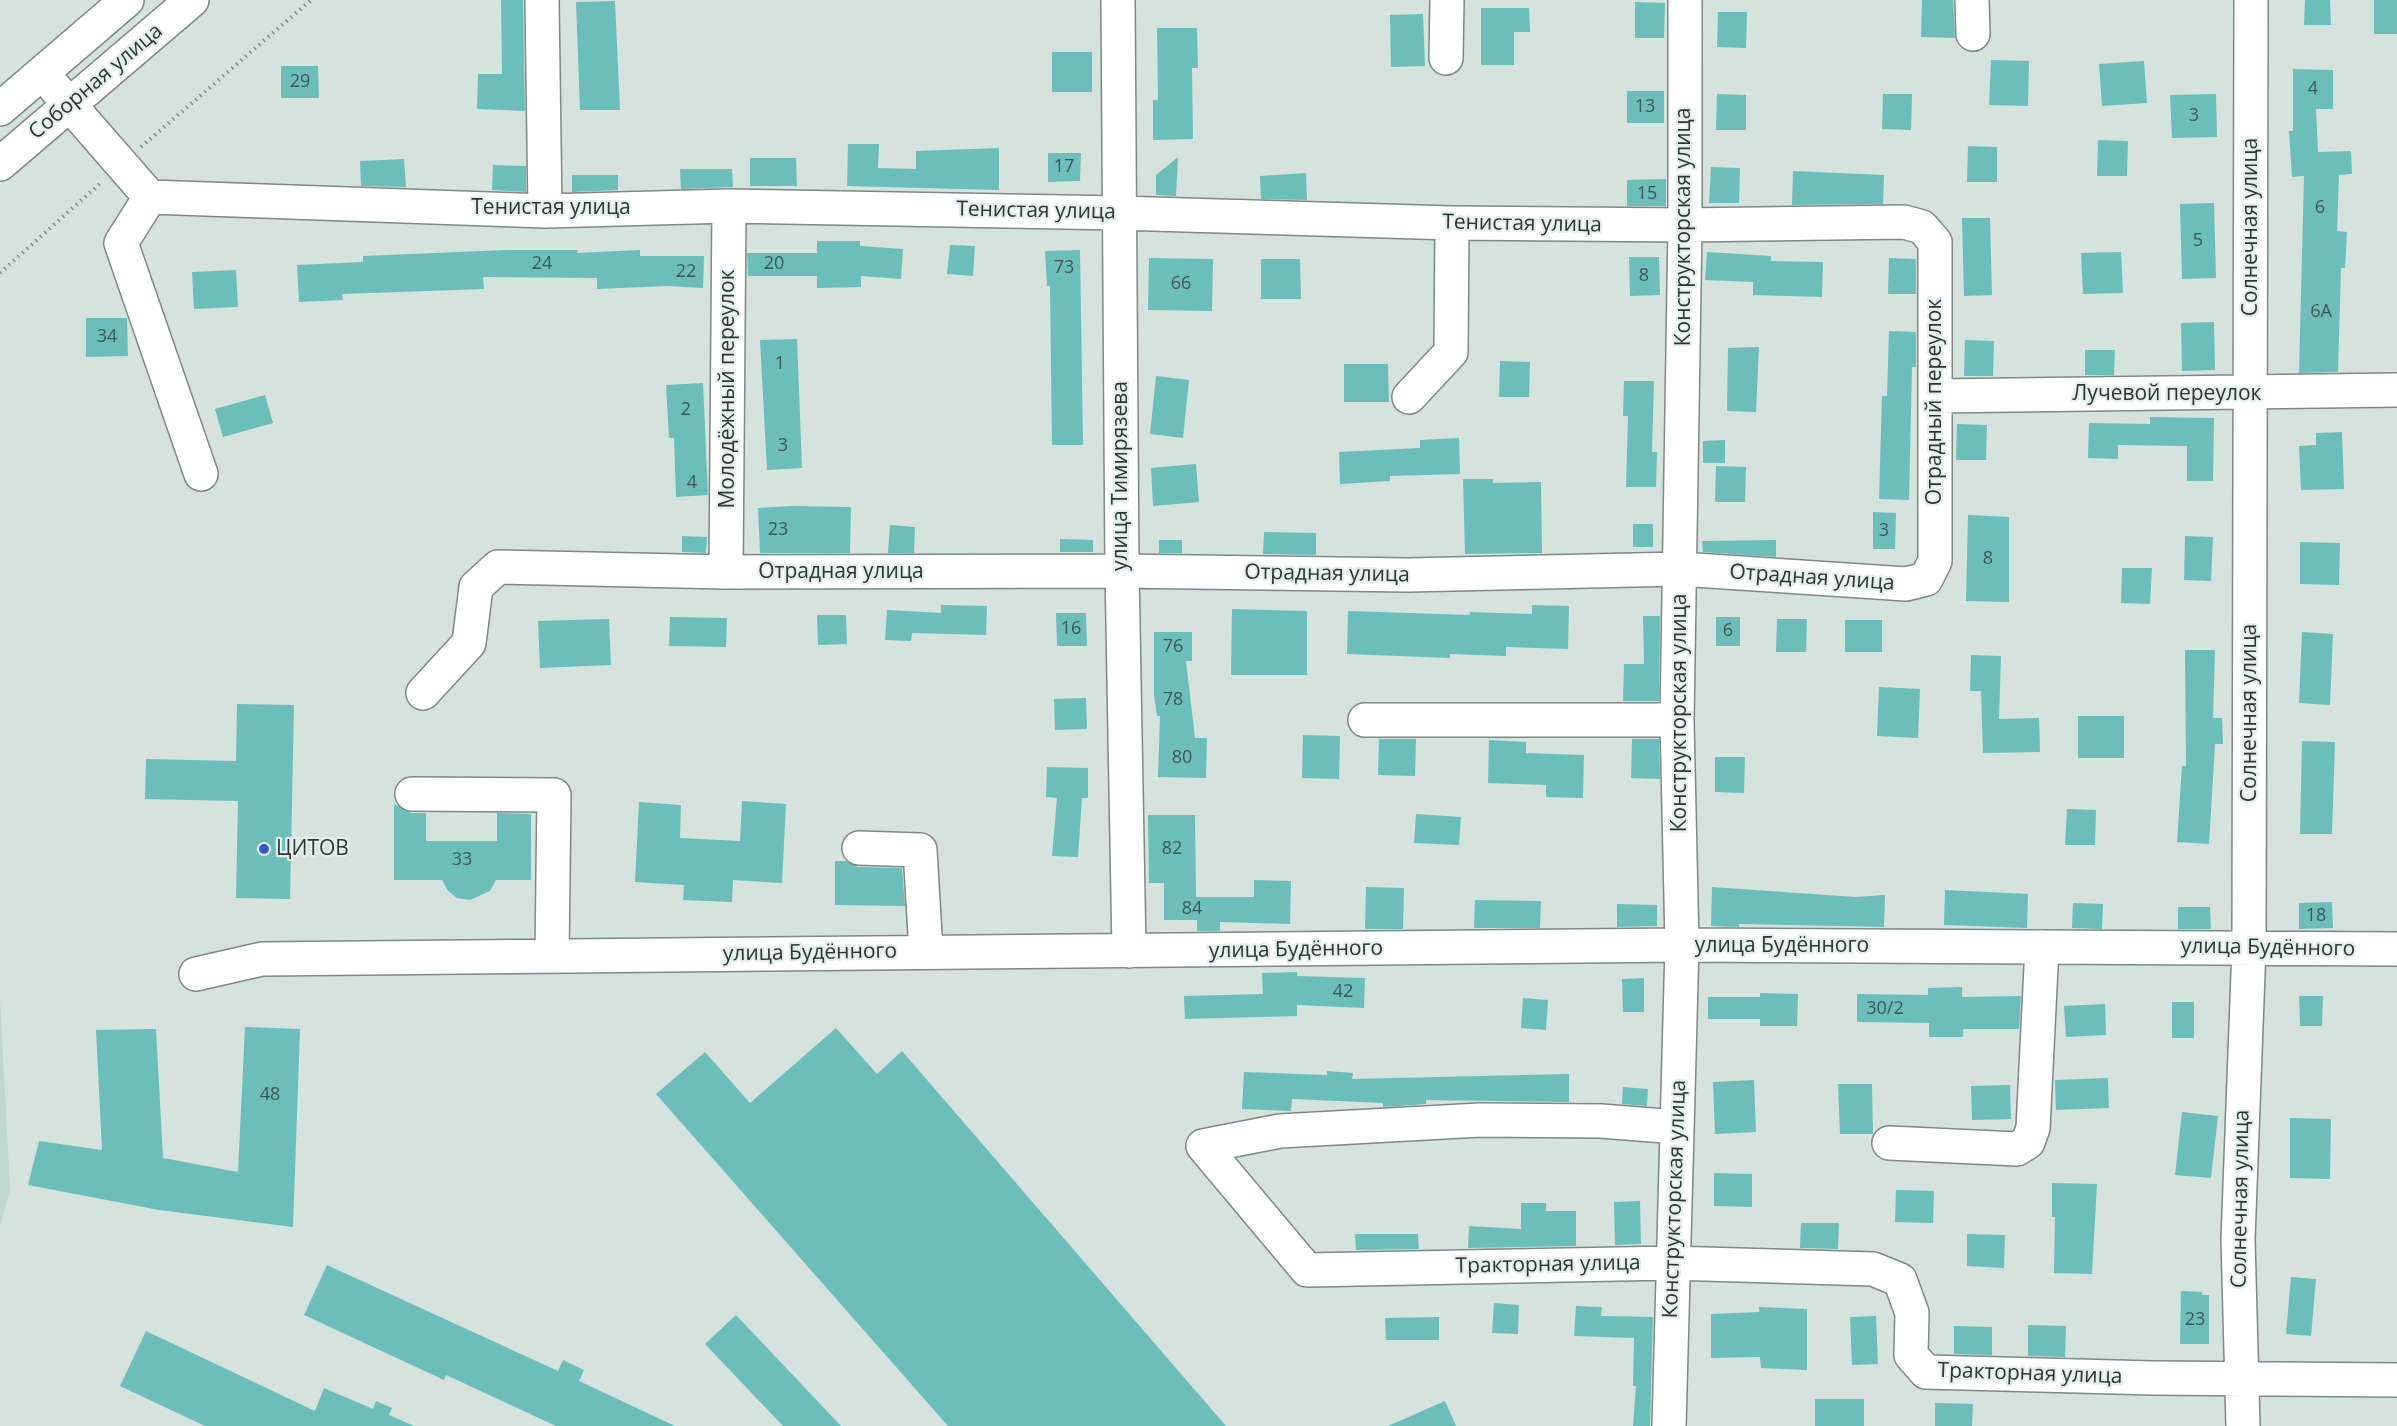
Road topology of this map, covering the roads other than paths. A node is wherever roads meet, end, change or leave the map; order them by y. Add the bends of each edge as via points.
1 (127, 0) edge
2 (192, 0) edge
3 (542, 0) edge
4 (1118, 0) edge
5 (1447, 0) edge
6 (1685, 0) edge
7 (1972, 0) edge
8 (2251, 0) edge
9 (1973, 34) dead end
10 (1446, 58) dead end
11 (42, 72) junction
12 (69, 104) junction
13 (0, 109) edge
14 (0, 164) edge
15 (150, 197) junction
16 (729, 206) junction
17 (545, 211) junction
18 (1119, 213) junction
19 (1452, 223) junction
20 (1685, 225) junction
21 (1922, 227) joint
22 (2397, 390) edge
23 (2252, 394) junction
24 (1936, 396) junction
25 (1409, 397) dead end
26 (201, 474) dead end
27 (1680, 569) junction
28 (1122, 571) junction
29 (726, 572) junction
30 (1926, 579) joint
31 (423, 693) dead end
32 (1365, 720) dead end
33 (1677, 720) junction
34 (412, 794) dead end
35 (859, 848) dead end
36 (1682, 945) junction
37 (2042, 947) junction
38 (2248, 947) junction
39 (2397, 949) edge
40 (1129, 951) junction
41 (926, 952) junction
42 (552, 956) junction
43 (196, 974) dead end
44 (1677, 1127) junction
45 (1889, 1143) dead end
46 (1671, 1263) junction
47 (2242, 1377) junction
48 (2397, 1380) edge
49 (1669, 1426) edge
50 (2243, 1426) edge

1 - 11 street, Соборная улица
2 - 12 street, Соборная улица
3 - 17 street
4 - 18 street, улица Тимирязева
5 - 10 street
6 - 20 street, Конструкторская улица
7 - 9 street
8 - 23 street, Солнечная улица
11 - 12 street
11 - 13 street, Соборная улица
12 - 14 street, Соборная улица
12 - 15 street
15 - 17 street, Тенистая улица
15 - 26 street via 121,243
16 - 17 street, Тенистая улица
16 - 18 street, Тенистая улица
16 - 29 street, Молодёжный переулок
18 - 19 street, Тенистая улица
18 - 28 street, улица Тимирязева
19 - 20 street, Тенистая улица
19 - 25 street via 1451,352
20 - 21 street, Тенистая улица via 1904,222
20 - 27 street, Конструкторская улица
21 - 24 street, Отрадный переулок via 1935,242
22 - 23 street, Лучевой переулок
23 - 24 street, Лучевой переулок
23 - 38 street, Солнечная улица
24 - 30 street, Отрадный переулок via 1935,561
27 - 28 street, Отрадная улица via 1408,575
27 - 30 street, Отрадная улица via 1906,584
27 - 33 street, Конструкторская улица
28 - 29 street, Отрадная улица
28 - 40 street, улица Тимирязева
29 - 31 street, Отрадная улица via 498,567 476,587 469,643
32 - 33 street
33 - 36 street, Конструкторская улица
34 - 42 street via 554,795
35 - 41 street via 920,850
36 - 37 street, улица Будённого
36 - 40 street, улица Будённого
36 - 44 street, Конструкторская улица
37 - 38 street, улица Будённого
37 - 45 street via 2028,1142 2017,1149
38 - 39 street, улица Будённого
38 - 47 street, Солнечная улица via 2238,1239
40 - 41 street, улица Будённого
41 - 42 street, улица Будённого
42 - 43 street, улица Будённого via 262,959
44 - 46 street, Конструкторская улица
44 - 46 street, Тракторная улица via 1601,1120 1480,1120 1280,1131 1203,1146 1307,1270
46 - 47 street, Тракторная улица via 1873,1269 1900,1280 1912,1313 1911,1355 1926,1371
46 - 49 street, Конструкторская улица
47 - 48 street, Тракторная улица
47 - 50 street, Солнечная улица

